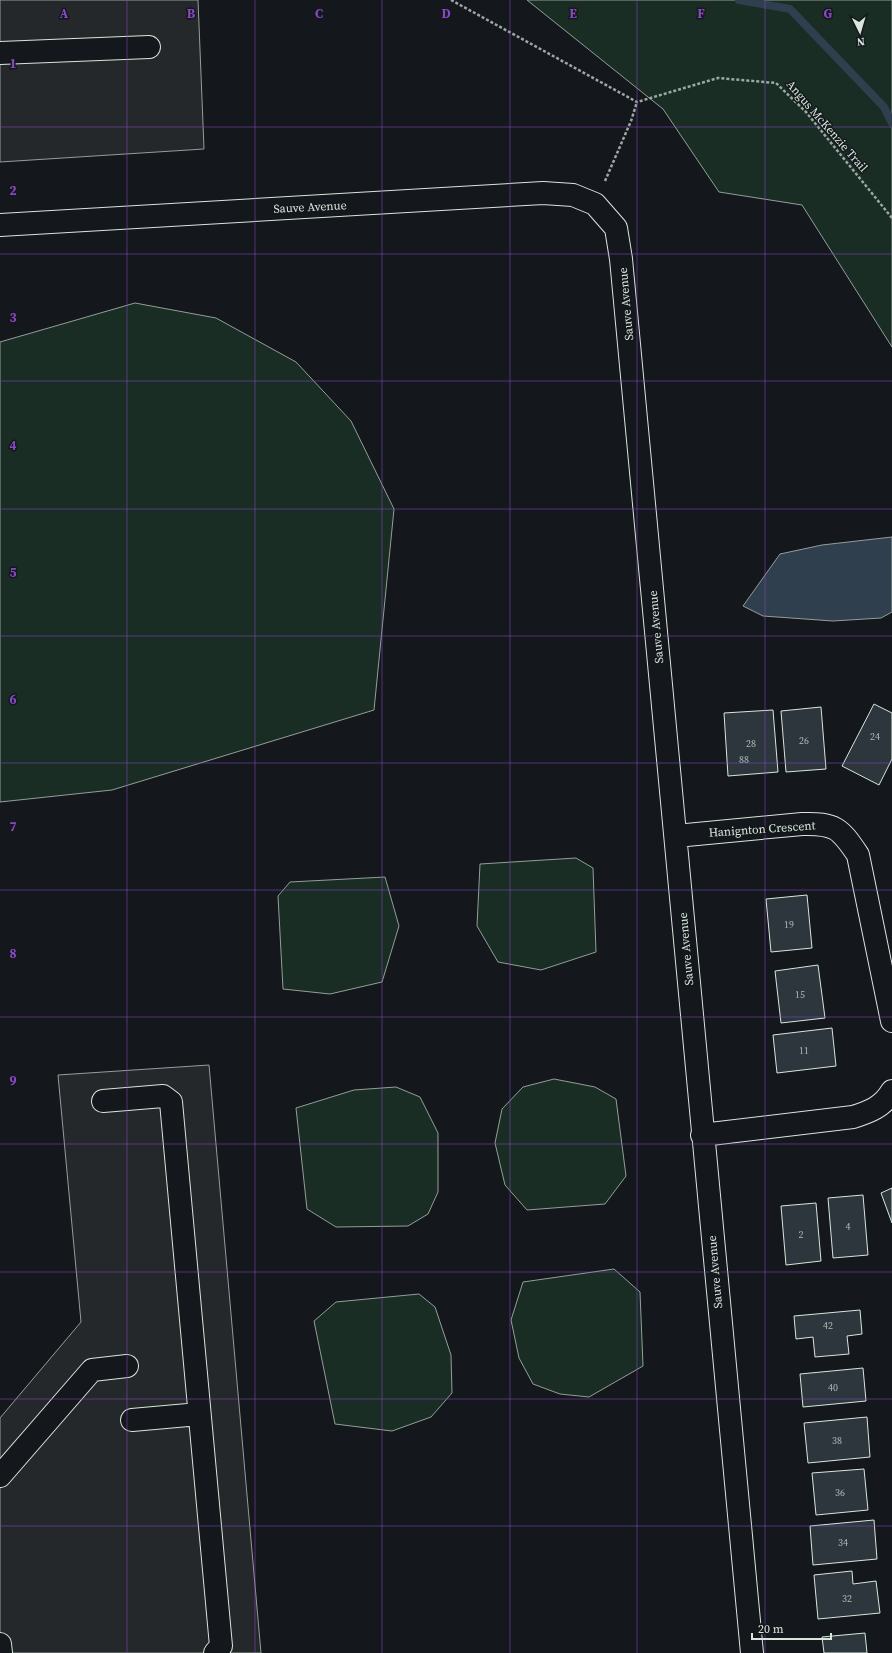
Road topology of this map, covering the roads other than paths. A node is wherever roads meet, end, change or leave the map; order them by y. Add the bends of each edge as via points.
1 (149, 46) dead end
2 (0, 53) edge
3 (0, 225) edge
4 (676, 836) junction
5 (892, 1021) edge
6 (892, 1092) edge
7 (103, 1101) dead end
8 (702, 1134) junction
9 (127, 1366) dead end
10 (199, 1414) junction
11 (132, 1420) dead end
12 (0, 1476) edge
13 (0, 1644) edge
14 (1, 1653) edge
15 (215, 1653) edge
16 (752, 1653) edge

1 - 2 street
3 - 4 street, Sauve Avenue via 543,193 573,195 595,204 616,228 621,259
4 - 5 street, Hanignton Crescent via 802,824 836,827 858,855
4 - 8 street, Sauve Avenue
6 - 8 street via 887,1100 870,1111 853,1117
7 - 10 street via 163,1096 171,1102
8 - 16 street, Sauve Avenue
9 - 12 street via 92,1370
10 - 11 street
10 - 15 street via 221,1646
13 - 14 street

